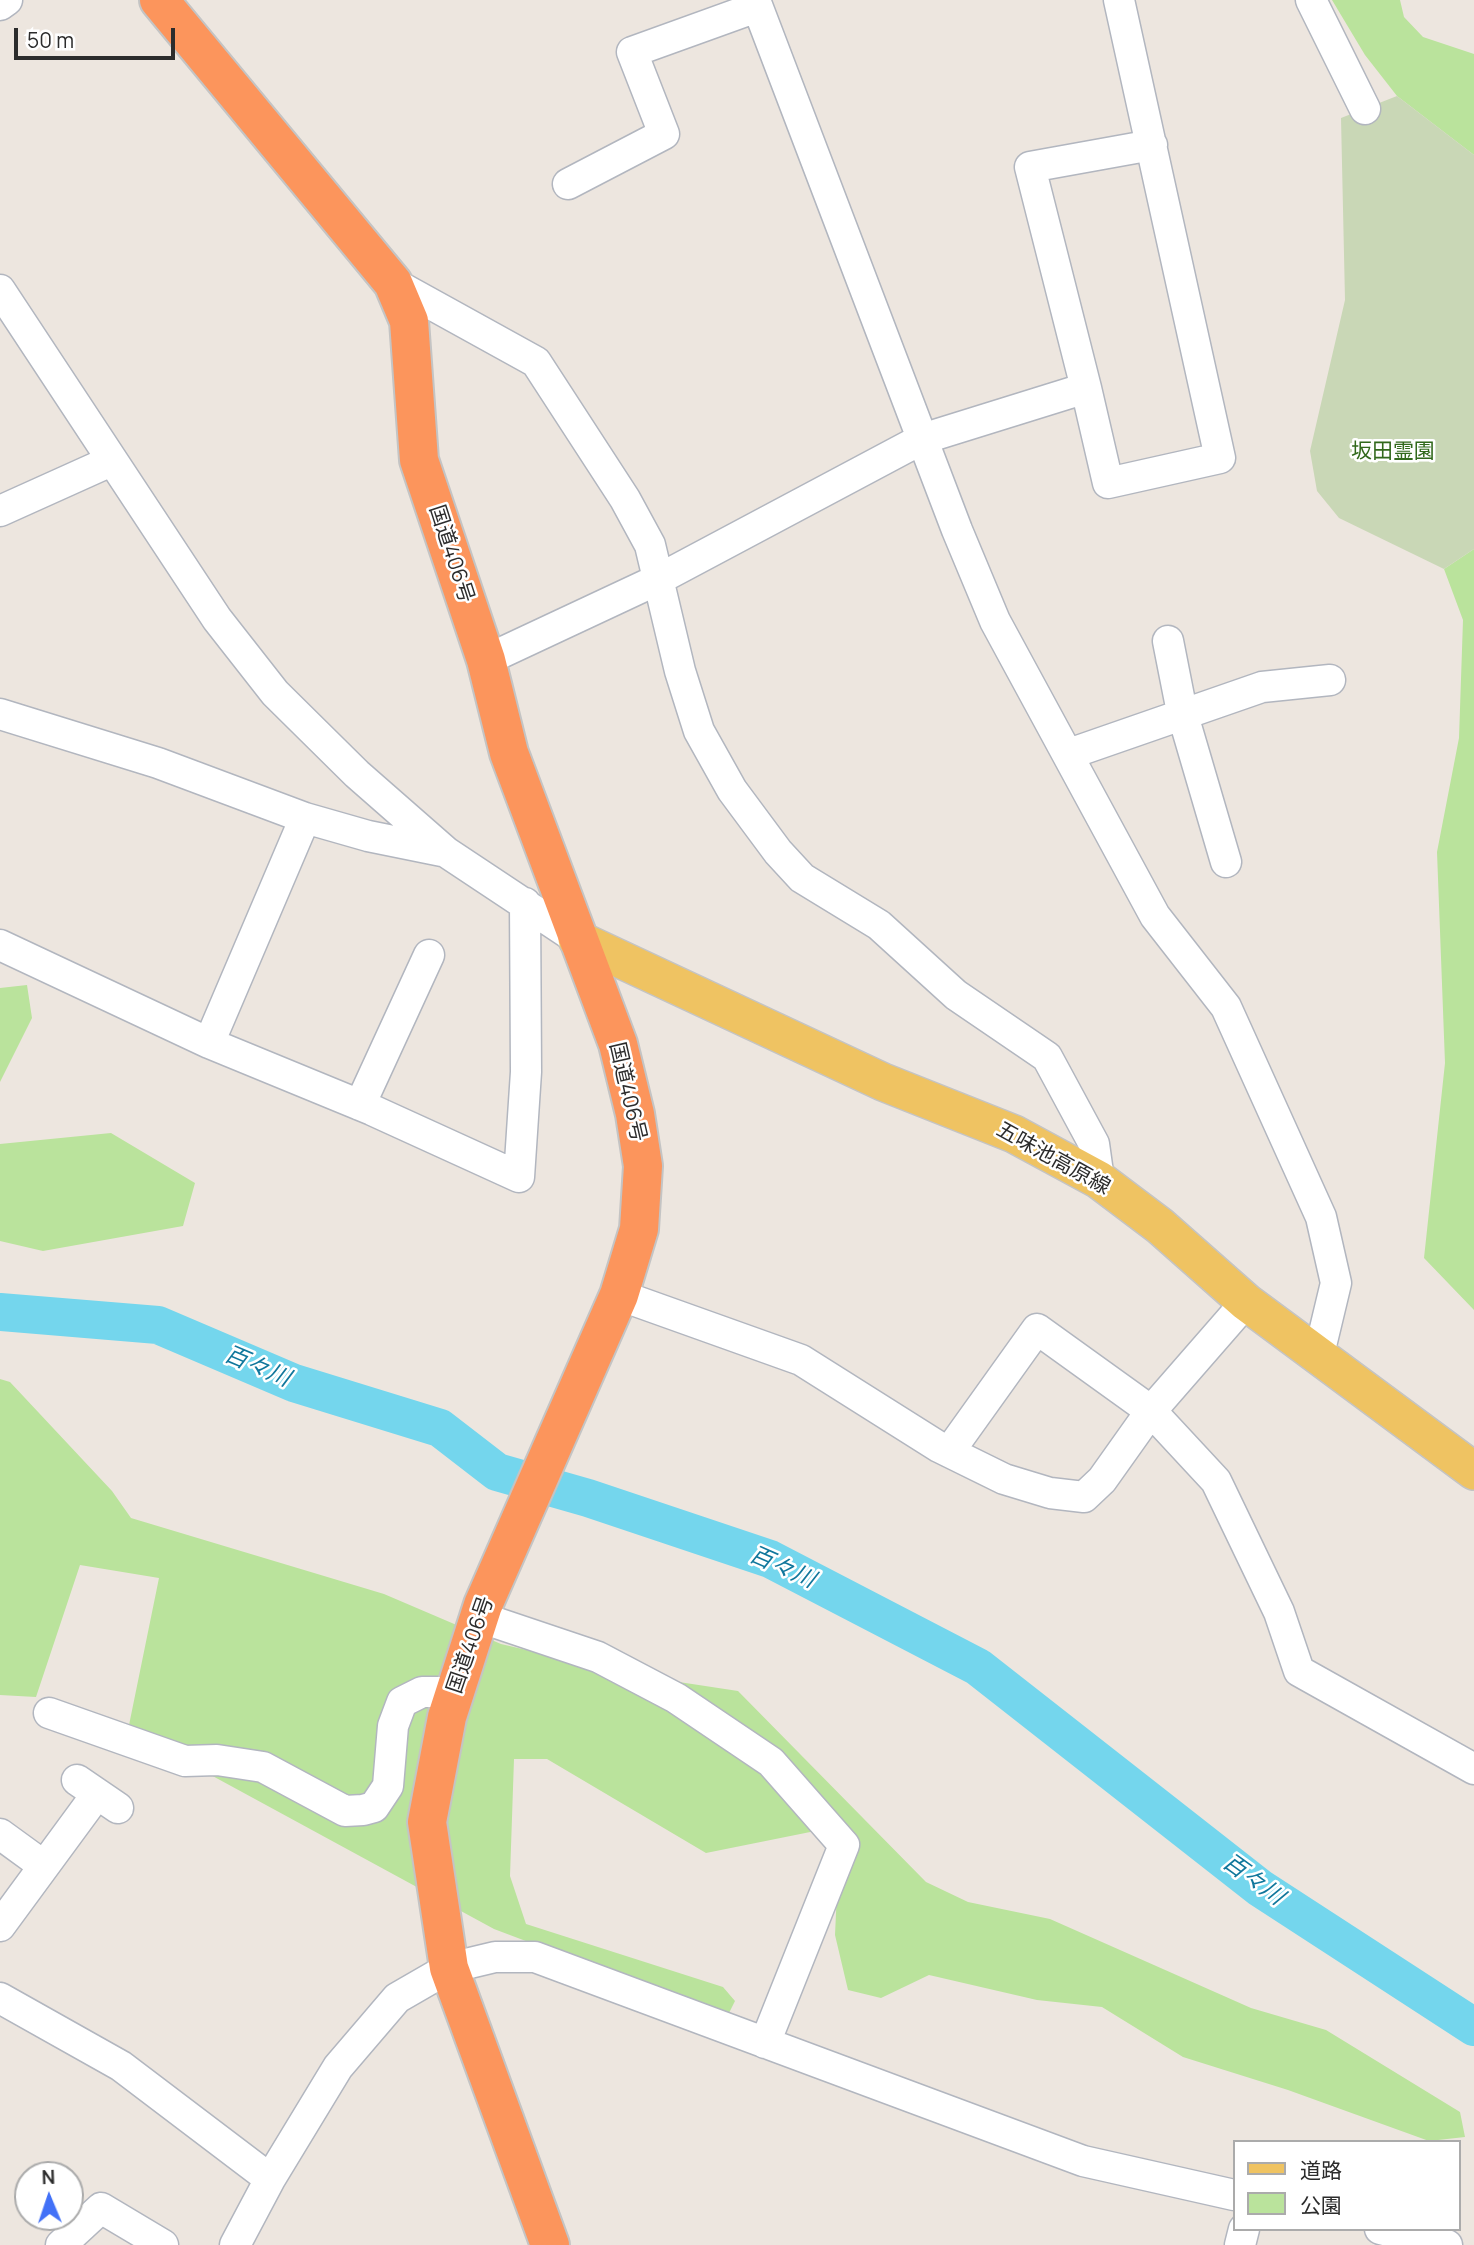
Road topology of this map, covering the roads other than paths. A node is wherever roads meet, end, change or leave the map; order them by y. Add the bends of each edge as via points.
1 (8, 0) edge
2 (159, 0) edge
3 (1119, 0) edge
4 (1311, 0) edge
5 (756, 4) edge
6 (0, 5) edge
7 (1365, 109) dead end
8 (1152, 145) junction
9 (568, 184) dead end
10 (393, 283) junction
11 (0, 290) edge
12 (1086, 388) junction
13 (922, 439) junction
14 (111, 461) junction
15 (0, 511) edge
16 (659, 579) junction
17 (1168, 641) dead end
18 (486, 660) junction
19 (1330, 680) dead end
20 (1182, 712) junction
21 (0, 714) edge
22 (1069, 754) junction
23 (305, 818) junction
24 (446, 852) junction
25 (1226, 862) dead end
26 (524, 903) junction
27 (577, 939) junction
28 (0, 945) edge
29 (429, 955) dead end
30 (209, 1043) junction
31 (360, 1105) junction
32 (1099, 1180) junction
33 (619, 1295) junction
34 (1245, 1302) junction
35 (1319, 1354) junction
36 (1151, 1411) junction
37 (949, 1452) junction
38 (1474, 1471) edge
39 (481, 1611) junction
40 (454, 1692) junction
41 (49, 1713) dead end
42 (1474, 1769) edge
43 (97, 1794) dead end
44 (0, 1834) edge
45 (44, 1866) junction
46 (0, 1926) edge
47 (449, 1968) junction
48 (0, 1998) edge
49 (765, 2043) junction
50 (270, 2179) junction
51 (1232, 2195) edge
52 (1388, 2231) edge
53 (61, 2245) edge
54 (163, 2245) edge
55 (235, 2245) edge
56 (550, 2245) edge
57 (1447, 2245) edge

1 - 6 street
2 - 10 highway, 国道406号
3 - 8 street
4 - 7 street
5 - 9 street via 632,52 664,134
5 - 13 street
8 - 12 street via 1030,167
8 - 12 street via 1220,458 1108,483
10 - 16 street via 537,362 631,510 650,545
10 - 18 highway, 国道406号 via 409,321 419,460
11 - 14 street
12 - 13 street
13 - 16 street
13 - 22 street via 995,621
14 - 15 street
14 - 24 street via 217,620 275,693
16 - 18 street
16 - 32 street via 699,731 732,790 802,878 879,925 956,995 1047,1057 1094,1144
17 - 20 street
18 - 27 highway, 国道406号 via 509,753
19 - 20 street via 1262,687
20 - 22 street
20 - 25 street
21 - 23 street via 158,763
22 - 35 street via 1154,916 1226,1007 1321,1217 1336,1283
23 - 24 street
23 - 30 street
24 - 26 street
26 - 27 street
26 - 31 street via 526,1072 519,1177
27 - 32 main road, 五味池高原線 via 883,1082 1014,1134
27 - 33 highway, 国道406号 via 618,1044 643,1166 639,1229
28 - 30 street
29 - 31 street
30 - 31 street
32 - 34 main road, 五味池高原線 via 1160,1226
33 - 37 street via 801,1360
33 - 39 highway, 国道406号
34 - 35 main road, 五味池高原線
34 - 36 street
35 - 38 main road, 五味池高原線
36 - 37 street via 1102,1480 1084,1497 1050,1493 1004,1479
36 - 37 street via 1037,1329
36 - 42 street via 1216,1481 1279,1612 1299,1671
39 - 40 highway, 国道406号
39 - 49 street via 598,1657 676,1698 771,1762 844,1845
40 - 41 street via 422,1692 402,1702 393,1726 388,1786 374,1807 345,1811 263,1767 185,1761
40 - 47 highway, 国道406号 via 427,1822
43 - 45 street
44 - 45 street
45 - 46 street
47 - 49 street via 495,1957 536,1957
47 - 50 street via 397,1998 346,2057
47 - 56 highway, 国道406号
48 - 50 street via 121,2066
49 - 51 street via 1083,2161
50 - 55 street
52 - 57 street
53 - 54 street via 101,2208

